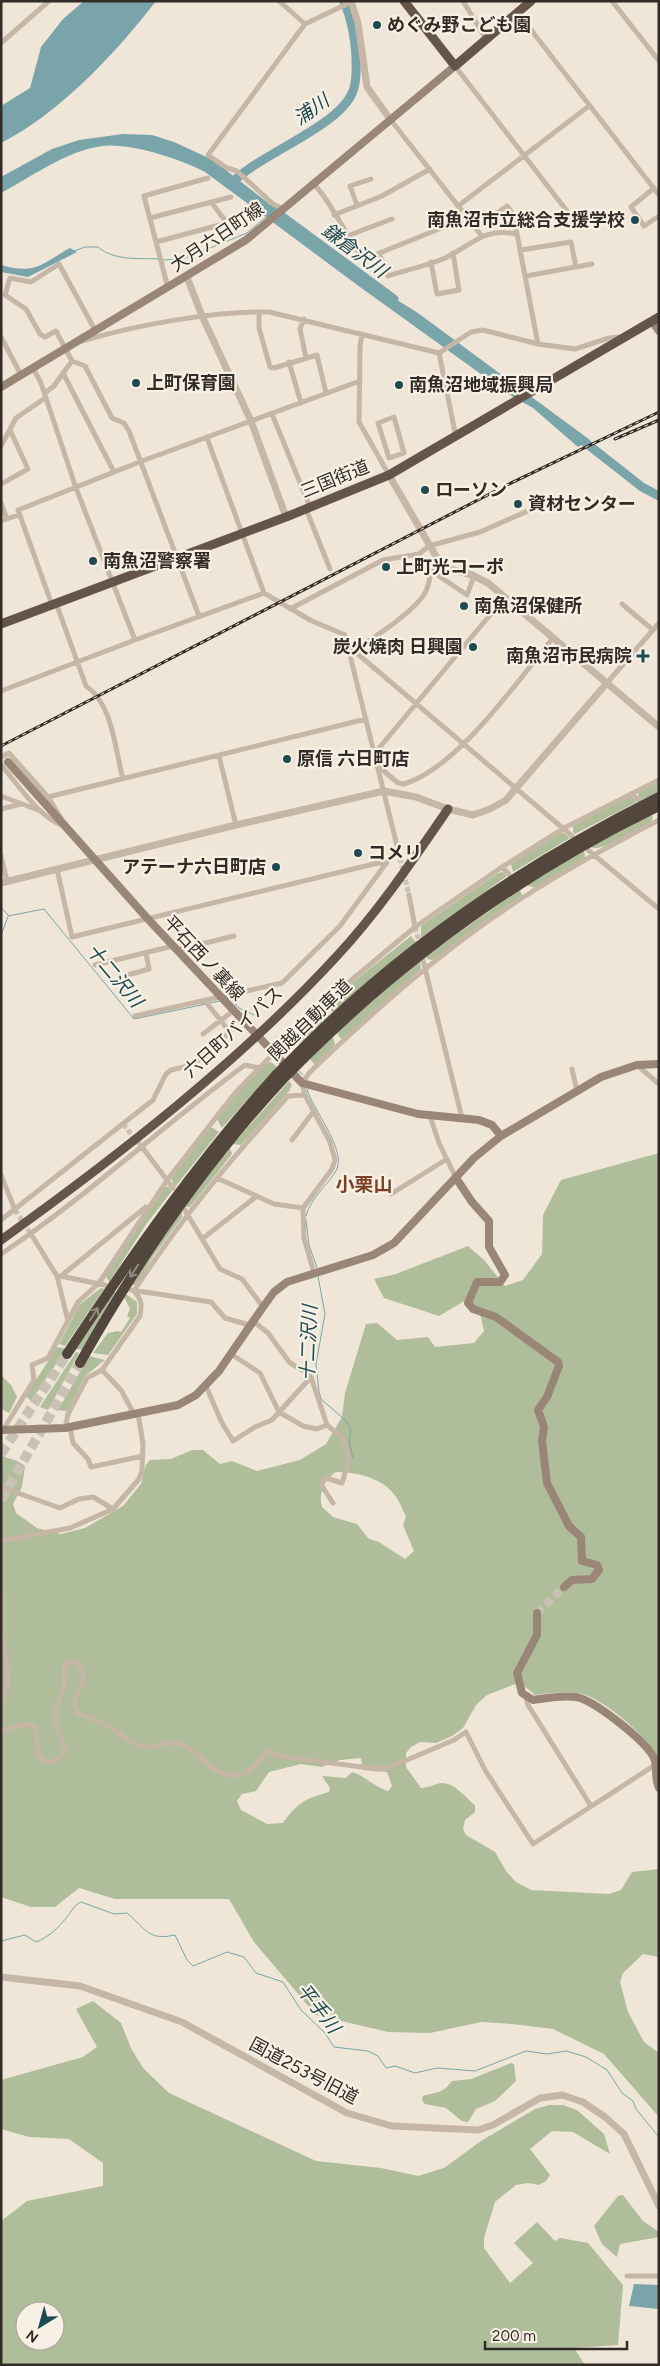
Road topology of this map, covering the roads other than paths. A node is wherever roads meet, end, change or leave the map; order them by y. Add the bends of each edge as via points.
1 (49, 1) edge
2 (279, 1) edge
3 (404, 1) edge
4 (463, 1) edge
5 (531, 1) edge
6 (612, 1) edge
7 (351, 2) edge
8 (518, 13) junction
9 (305, 24) junction
10 (486, 39) junction
11 (1, 43) edge
12 (659, 61) edge
13 (455, 66) junction
14 (589, 106) junction
15 (390, 119) junction
16 (524, 156) junction
17 (430, 169) junction
18 (208, 178) dead end
19 (371, 179) dead end
20 (314, 184) junction
21 (654, 188) junction
22 (659, 195) edge
23 (231, 197) dead end
24 (211, 202) junction
25 (357, 205) junction
26 (458, 206) junction
27 (283, 210) junction
28 (465, 214) junction
29 (334, 215) junction
30 (659, 216) edge
31 (150, 218) junction
32 (392, 219) dead end
33 (476, 228) junction
34 (580, 228) dead end
35 (517, 234) junction
36 (482, 235) junction
37 (347, 236) junction
38 (156, 242) junction
39 (521, 250) junction
40 (453, 252) junction
41 (379, 253) junction
42 (432, 262) junction
43 (592, 264) dead end
44 (576, 267) junction
45 (187, 276) junction
46 (526, 276) junction
47 (168, 288) junction
48 (3, 296) edge
49 (259, 312) junction
50 (202, 316) junction
51 (304, 319) junction
52 (655, 319) edge
53 (95, 330) junction
54 (659, 331) edge
55 (362, 334) junction
56 (1, 337) edge
57 (626, 337) junction
58 (74, 343) junction
59 (538, 344) junction
60 (66, 349) junction
61 (439, 353) junction
62 (306, 358) junction
63 (72, 361) junction
64 (289, 362) junction
65 (33, 368) junction
66 (63, 373) junction
67 (22, 375) junction
68 (360, 381) junction
69 (1, 387) edge
70 (326, 394) junction
71 (45, 396) junction
72 (301, 403) junction
73 (272, 414) junction
74 (252, 421) junction
75 (10, 430) junction
76 (207, 438) junction
77 (456, 438) junction
78 (384, 440) junction
79 (371, 444) junction
80 (1, 446) edge
81 (142, 461) junction
82 (114, 472) junction
83 (390, 475) junction
84 (1, 484) edge
85 (76, 488) junction
86 (1, 503) edge
87 (308, 508) junction
88 (530, 510) dead end
89 (18, 515) junction
90 (286, 517) junction
91 (7, 518) junction
92 (1, 521) edge
93 (242, 533) junction
94 (429, 546) junction
95 (177, 558) junction
96 (437, 558) junction
97 (330, 569) dead end
98 (439, 576) dead end
99 (474, 576) junction
100 (112, 582) junction
101 (264, 593) junction
102 (505, 597) junction
103 (54, 604) junction
104 (622, 604) dead end
105 (290, 609) junction
106 (199, 616) junction
107 (1, 624) edge
108 (657, 627) edge
109 (553, 638) junction
110 (134, 640) junction
111 (352, 651) junction
112 (77, 662) junction
113 (606, 684) junction
114 (1, 691) edge
115 (416, 704) junction
116 (366, 720) junction
117 (658, 726) edge
118 (464, 745) junction
119 (375, 754) junction
120 (219, 756) junction
121 (3, 761) edge
122 (379, 767) junction
123 (123, 779) junction
124 (659, 780) edge
125 (516, 789) junction
126 (384, 791) junction
127 (631, 794) junction
128 (1, 796) edge
129 (48, 797) junction
130 (659, 797) edge
131 (639, 800) dead end
132 (21, 804) junction
133 (1, 809) edge
134 (448, 809) junction
135 (40, 810) junction
136 (658, 815) edge
137 (236, 825) junction
138 (64, 826) junction
139 (564, 828) junction
140 (572, 836) dead end
141 (398, 847) junction
142 (588, 850) dead end
143 (593, 854) junction
144 (1, 856) edge
145 (400, 858) tunnel mouth
146 (96, 860) junction
147 (386, 864) junction
148 (502, 867) junction
149 (57, 869) junction
150 (509, 874) dead end
151 (4, 882) edge
152 (524, 887) dead end
153 (529, 894) junction
154 (409, 895) tunnel mouth
155 (659, 909) edge
156 (147, 918) junction
157 (415, 928) junction
158 (234, 936) dead end
159 (175, 948) junction
160 (146, 953) junction
161 (423, 960) dead end
162 (95, 965) dead end
163 (425, 969) junction
164 (124, 976) dead end
165 (220, 996) junction
166 (204, 1001) junction
167 (233, 1011) junction
168 (135, 1016) dead end
169 (221, 1020) junction
170 (203, 1034) dead end
171 (256, 1037) junction
172 (273, 1054) junction
173 (301, 1056) junction
174 (659, 1064) edge
175 (637, 1065) junction
176 (259, 1068) junction
177 (572, 1069) dead end
178 (279, 1078) junction
179 (302, 1083) junction
180 (659, 1084) edge
181 (577, 1091) junction
182 (305, 1095) junction
183 (314, 1111) junction
184 (430, 1116) junction
185 (462, 1118) junction
186 (501, 1136) junction
187 (292, 1140) dead end
188 (142, 1147) junction
189 (447, 1159) junction
190 (1, 1175) edge
191 (217, 1178) junction
192 (456, 1178) junction
193 (168, 1179) junction
194 (172, 1188) dead end
195 (392, 1194) dead end
196 (257, 1196) junction
197 (150, 1204) junction
198 (183, 1207) dead end
199 (303, 1208) junction
200 (15, 1210) junction
201 (187, 1214) junction
202 (1, 1220) edge
203 (31, 1234) junction
204 (202, 1239) junction
205 (1, 1240) edge
206 (1, 1254) edge
207 (314, 1272) junction
208 (59, 1276) junction
209 (99, 1283) junction
210 (105, 1285) dead end
211 (132, 1291) junction
212 (262, 1307) junction
213 (68, 1321) junction
214 (251, 1323) junction
215 (67, 1354) tunnel mouth
216 (231, 1354) junction
217 (80, 1363) tunnel mouth
218 (102, 1370) junction
219 (311, 1378) junction
220 (206, 1386) junction
221 (279, 1412) junction
222 (136, 1414) junction
223 (326, 1425) junction
224 (67, 1427) junction
225 (2, 1430) edge
226 (143, 1456) junction
227 (1, 1487) edge
228 (333, 1503) dead end
229 (113, 1509) junction
230 (1, 1540) edge
231 (1, 1587) edge
232 (564, 1587) tunnel mouth
233 (537, 1613) tunnel mouth
234 (526, 1697) junction
235 (1, 1702) edge
236 (1, 1730) edge
237 (655, 1765) junction
238 (659, 1788) edge
239 (591, 1806) junction
240 (1, 1977) edge
241 (659, 2206) edge
242 (627, 2276) dead end
243 (659, 2276) edge

1 - 11 street
2 - 9 street
3 - 13 highway
4 - 10 street
5 - 8 highway
6 - 12 street
7 - 9 street
7 - 15 street via 358,22 367,87
8 - 10 highway
8 - 14 street
9 - 27 street via 208,155 226,168 237,171 272,204
10 - 13 highway
13 - 15 main road, 大月六日町線
13 - 16 street
14 - 16 street
14 - 21 street
15 - 17 street
15 - 20 main road, 大月六日町線
16 - 26 street
16 - 34 street
17 - 25 street via 382,196
17 - 26 street
18 - 31 street via 144,196
19 - 25 street via 350,186
20 - 27 main road, 大月六日町線
20 - 29 street
21 - 22 street
21 - 30 street via 631,207 644,226
23 - 24 street
24 - 31 street
24 - 38 street via 227,223
25 - 29 street
26 - 28 street
27 - 45 main road, 大月六日町線 via 246,240
28 - 33 street
28 - 41 street via 444,227
29 - 37 street
31 - 38 street
32 - 37 street
33 - 35 street via 507,206 513,214
33 - 36 street
35 - 36 street via 499,232
35 - 39 street
36 - 40 street
37 - 41 street via 361,256 367,258
38 - 47 street
39 - 44 street via 571,242
39 - 46 street
40 - 42 street
40 - 42 street via 459,290 436,294
41 - 42 street via 388,276
43 - 44 street
44 - 46 street
45 - 47 main road, 大月六日町線
45 - 50 street
46 - 59 street
47 - 53 main road, 大月六日町線
48 - 53 street via 10,278 31,282 58,264
48 - 60 street via 26,310 40,334 45,337 56,331
49 - 50 street
49 - 51 street
49 - 64 street via 259,328 270,367
50 - 58 street
50 - 74 street
51 - 55 street
51 - 62 street via 300,329
52 - 54 main road
52 - 57 highway, 三国街道
53 - 58 main road, 大月六日町線
55 - 61 street
55 - 68 street
56 - 67 street
57 - 59 street via 609,338 575,349
57 - 77 highway, 三国街道
58 - 60 main road, 大月六日町線
59 - 61 street via 483,330 471,332
60 - 63 street
60 - 65 main road, 大月六日町線
61 - 77 street
62 - 64 street
62 - 70 street via 317,355
63 - 66 street
63 - 81 street via 85,366 112,418 124,423 129,431
64 - 72 street
65 - 67 main road, 大月六日町線
65 - 71 street
66 - 71 street
66 - 82 street
67 - 69 main road, 大月六日町線
68 - 70 street
68 - 79 street via 359,422
70 - 72 street
71 - 75 street via 22,412
71 - 85 street
72 - 73 street
73 - 74 street
73 - 87 street
74 - 76 street
74 - 90 street
75 - 80 street
75 - 84 street via 28,469
76 - 81 street
76 - 93 street
77 - 83 highway, 三国街道
78 - 78 street via 389,458 404,453 394,417 378,423
78 - 79 street
79 - 83 street
81 - 82 street
81 - 95 street
82 - 85 street
83 - 87 highway, 三国街道
83 - 94 street
85 - 89 street via 18,510
85 - 100 street
86 - 91 street
87 - 90 highway, 三国街道
87 - 97 street
88 - 94 street via 480,532
89 - 91 street
89 - 103 street
90 - 93 highway, 三国街道
91 - 92 street
93 - 95 highway, 三国街道
93 - 101 street
94 - 96 street
94 - 105 street via 419,554 383,560
95 - 100 highway, 三国街道
95 - 106 street
96 - 99 street via 450,569
96 - 111 street via 426,591 417,603 378,636
98 - 99 street via 467,595
99 - 102 street
100 - 103 highway, 三国街道
100 - 110 street
101 - 105 street
101 - 106 street
102 - 109 street
102 - 115 street
103 - 107 highway, 三国街道
103 - 112 street
104 - 108 street
105 - 111 street via 346,634
106 - 110 street
108 - 113 street
109 - 113 street
109 - 118 street
110 - 112 street
111 - 115 street
111 - 116 street
112 - 114 street
112 - 123 street via 86,686 96,692 106,711
113 - 117 street
113 - 125 street
115 - 118 street
115 - 119 street
116 - 119 street
116 - 120 street
118 - 122 street via 446,761 404,784 398,783
118 - 125 street
119 - 122 street
120 - 123 street
120 - 137 street
121 - 129 street via 9,753
121 - 135 street
121 - 138 main road, 平石西ノ裏線
122 - 126 street
123 - 129 street
124 - 127 street
125 - 134 street via 490,810 473,815
125 - 139 street
126 - 134 street via 416,797
126 - 137 street
126 - 141 street
127 - 131 street
127 - 139 street
128 - 132 street
129 - 138 street
130 - 173 highway, 関越自動車道 via 562,848 463,912 374,982
132 - 133 street
132 - 135 street
134 - 171 highway, 六日町バイパス via 390,892 353,938
135 - 138 street
136 - 143 street
136 - 173 highway, 関越自動車道 via 566,855 469,918 378,988
137 - 146 street
138 - 146 main road, 平石西ノ裏線
139 - 140 street
139 - 148 street
141 - 145 street
141 - 147 street
142 - 143 street
143 - 153 street
143 - 155 street
144 - 151 street
146 - 149 street
146 - 156 main road, 平石西ノ裏線
147 - 156 street via 378,863
147 - 165 street via 340,926 282,983
148 - 150 street
148 - 157 street
149 - 151 street
149 - 156 street via 72,937
152 - 153 street
153 - 163 street
154 - 157 street
156 - 159 main road, 平石西ノ裏線
157 - 172 street via 324,1003 292,1042
158 - 159 street
159 - 160 street
159 - 165 main road, 平石西ノ裏線
160 - 162 street
160 - 164 street via 149,968
161 - 163 street
163 - 179 street via 338,1046
163 - 185 street
165 - 166 street
165 - 167 main road, 平石西ノ裏線
166 - 168 street
166 - 169 street
167 - 169 street
167 - 171 main road, 平石西ノ裏線
169 - 170 street
169 - 200 street via 230,1032 193,1065 166,1074 153,1100
171 - 172 main road, 平石西ノ裏線
171 - 205 highway, 六日町バイパス via 144,1130
172 - 176 street
172 - 179 main road, 平石西ノ裏線
173 - 178 highway, 関越自動車道, bridge
174 - 175 main road
175 - 180 street
175 - 181 main road via 601,1077
176 - 188 street via 245,1065
176 - 193 street via 235,1093
177 - 181 street
215 -> 178 highway, 関越自動車道 via 186,1182
178 -> 217 highway, 関越自動車道 via 168,1220
179 - 182 street
179 - 184 main road
181 - 186 main road
182 - 183 street
182 - 191 street via 288,1096
183 - 187 street
183 - 199 street via 330,1142 334,1160 332,1169
184 - 185 main road
184 - 189 street
185 - 186 main road via 492,1125
186 - 192 main road
188 - 193 street
188 - 203 street
189 - 192 street
189 - 195 street
190 - 200 street
191 - 196 street
191 - 201 street
192 - 207 main road via 394,1243 373,1255
192 - 232 main road via 489,1221 489,1247 505,1275 500,1282 477,1282 468,1303 473,1309 496,1317 558,1362 547,1398 538,1410 544,1427 542,1441 547,1483 569,1526 580,1537 582,1561 597,1565 599,1570 592,1579 572,1580
193 - 194 street
193 - 197 street
196 - 199 street via 274,1204
196 - 204 street
197 - 208 street
197 - 209 street
198 - 201 street
199 - 207 street via 304,1238
200 - 202 street
201 - 204 street
201 - 211 street
203 - 206 street
203 - 208 street
204 - 212 street via 220,1269 242,1279
207 - 212 main road via 287,1282
208 - 209 street
208 - 213 street
209 - 210 street
209 - 213 street via 78,1302
211 - 214 street via 211,1302 225,1318
211 - 218 street via 140,1298 140,1316
212 - 214 main road
213 - 225 street via 48,1358 32,1366 34,1380
214 - 216 main road
214 - 219 street via 268,1333 290,1363
216 - 220 main road
216 - 221 street via 260,1374
218 - 222 street via 121,1390
218 - 224 street via 87,1378 68,1414
219 - 221 street
219 - 223 street
220 - 221 street via 233,1441 272,1420
220 - 222 main road via 178,1405
221 - 223 street via 303,1426 317,1429
222 - 224 main road
222 - 226 street
223 - 228 street via 344,1439 349,1460 342,1483 326,1478 323,1481 322,1486
224 - 225 main road
224 - 226 street via 73,1443 92,1467
226 - 229 street via 139,1480
227 - 229 street via 60,1508 92,1497
229 - 230 street via 70,1528
231 - 235 street via 2,1637 9,1668 8,1684
233 - 234 main road via 537,1635 517,1673
234 - 237 main road via 533,1700 558,1696 588,1700 648,1748
234 - 239 street via 528,1706
236 - 239 street via 30,1724 36,1729 38,1754 44,1761 57,1760 62,1756 65,1749 55,1723 55,1710 64,1688 65,1664 75,1661 80,1665 84,1679 73,1704 77,1712 143,1746 152,1748 171,1742 181,1745 192,1750 215,1771 226,1775 249,1772 268,1752 284,1757 388,1768 466,1732 485,1770 533,1844
237 - 238 main road
237 - 239 street
240 - 241 street, 国道253号旧道 via 80,1986 182,2022 348,2113 392,2126 478,2130 540,2098 562,2095 583,2102 624,2134
242 - 243 street

